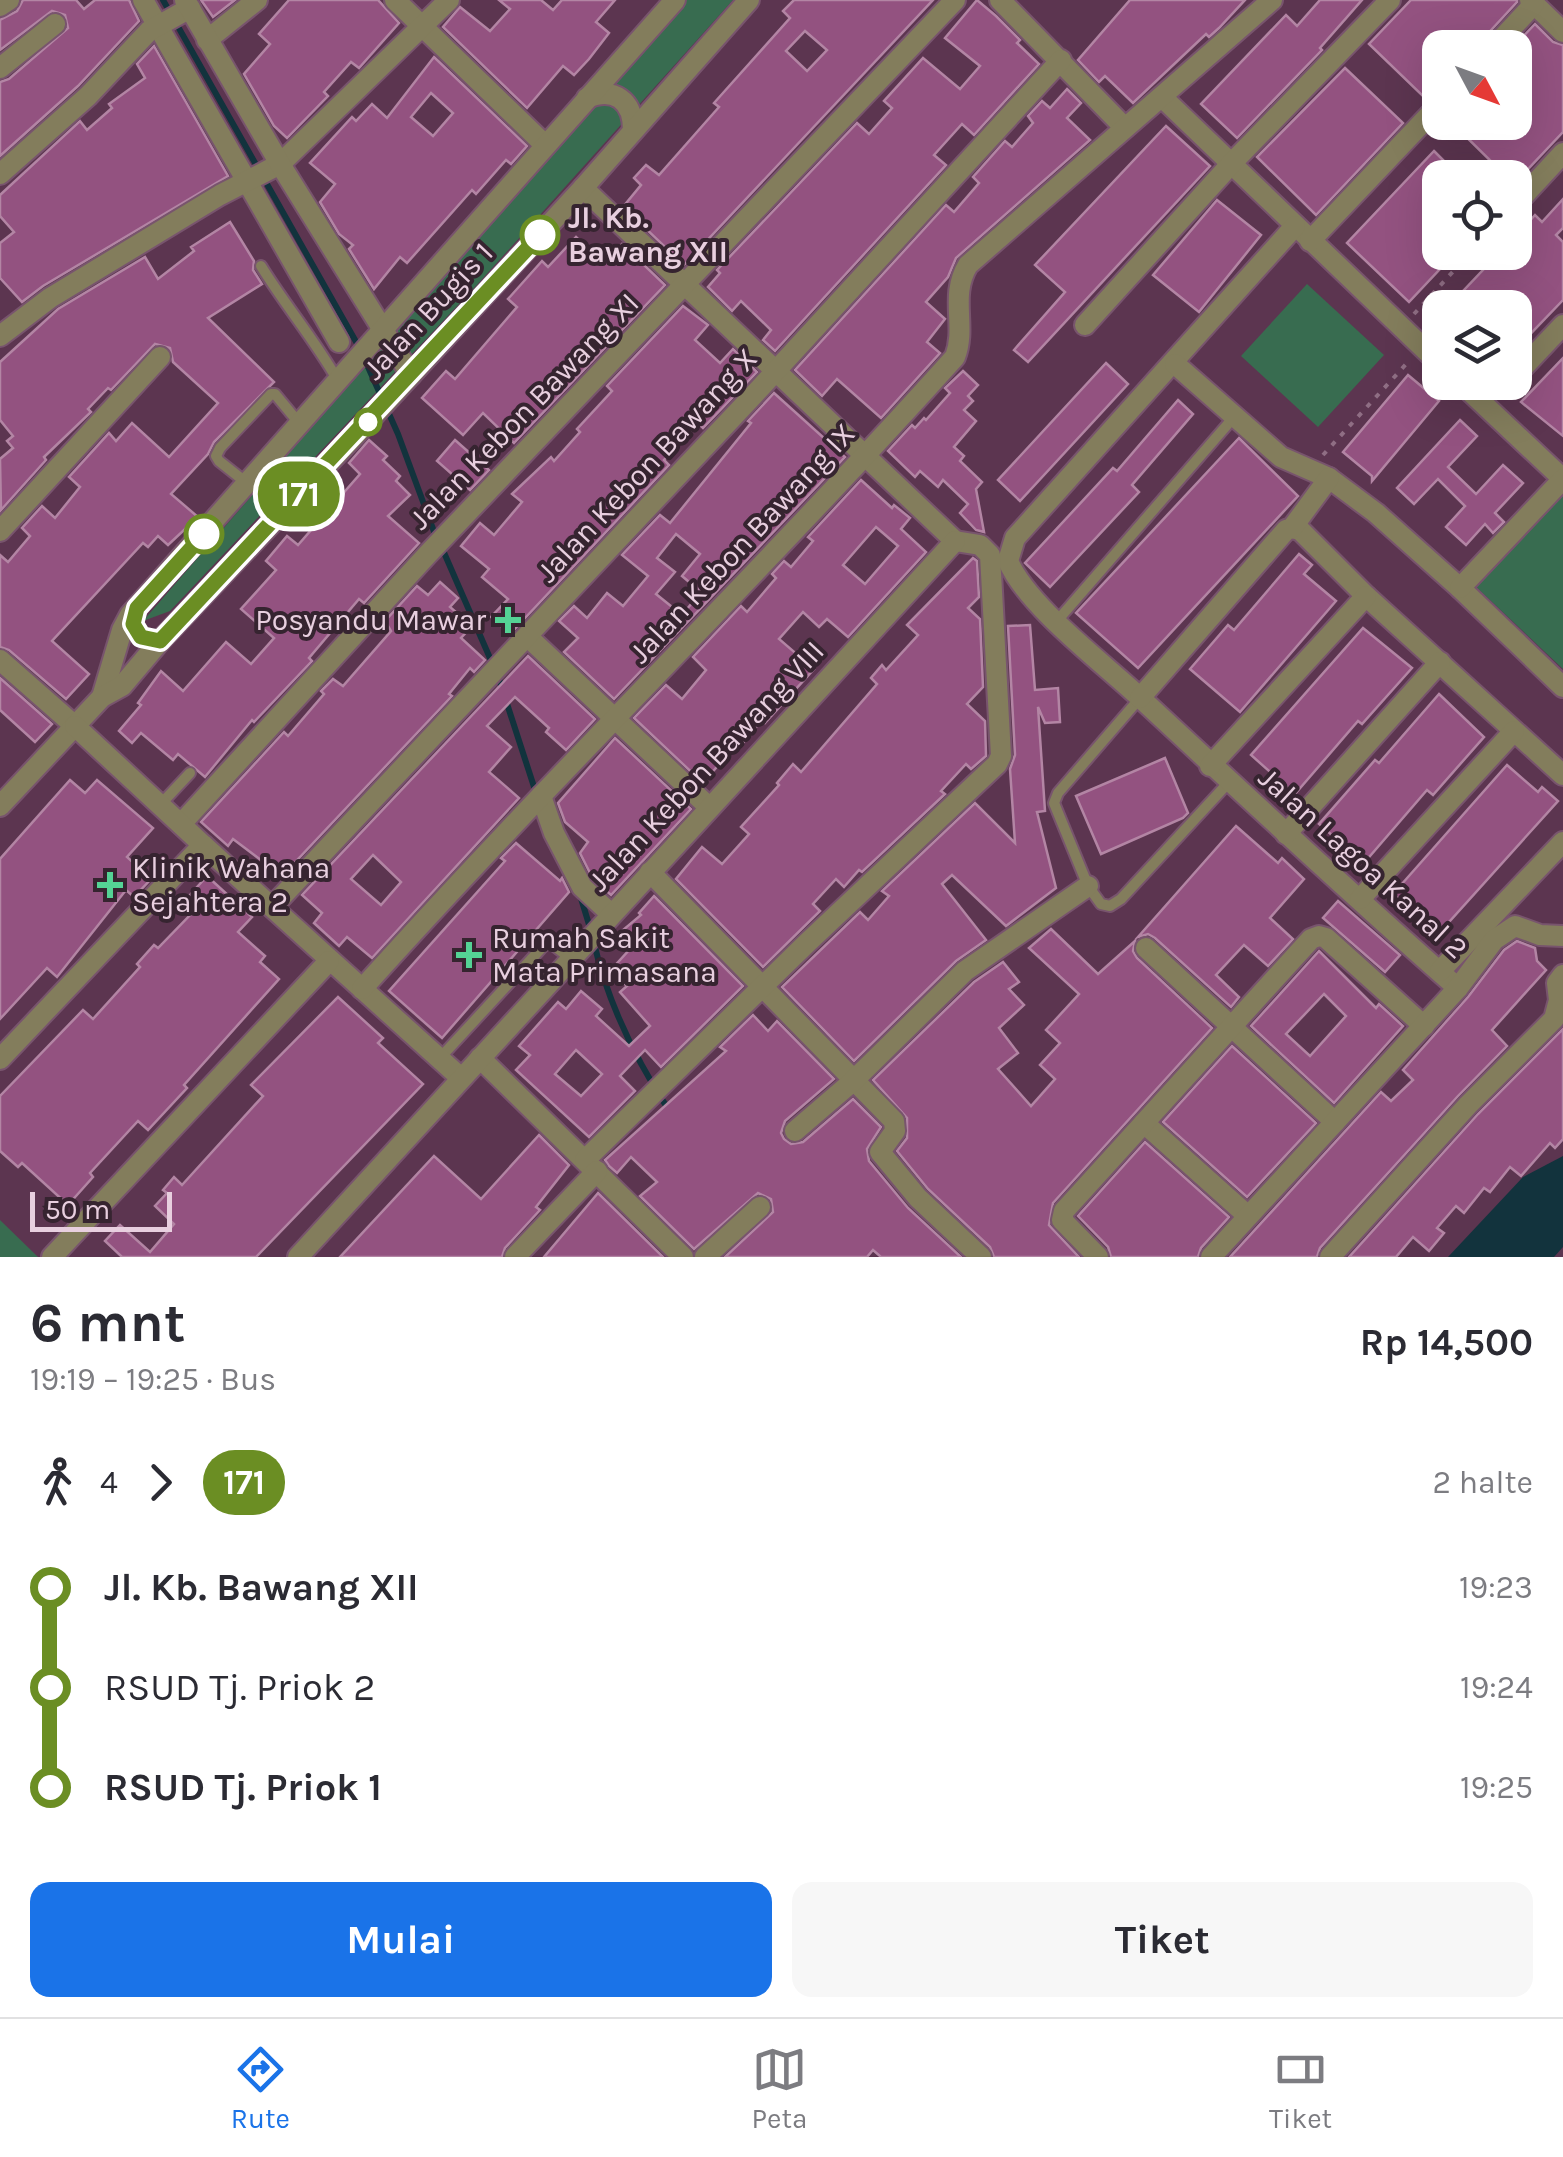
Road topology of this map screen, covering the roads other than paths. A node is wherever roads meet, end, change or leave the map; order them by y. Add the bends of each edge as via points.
1 (9, 0) edge
2 (143, 0) edge
3 (257, 0) edge
4 (395, 0) edge
5 (450, 0) edge
6 (675, 0) edge
7 (749, 0) edge
8 (955, 0) edge
9 (1000, 0) edge
10 (1272, 0) edge
11 (1390, 0) edge
12 (1532, 2) edge
13 (0, 6) edge
14 (186, 6) edge
15 (161, 23) junction
16 (55, 24) dead end
17 (421, 28) junction
18 (1508, 30) edge
19 (1563, 32) edge
20 (207, 40) junction
21 (1061, 60) junction
22 (0, 68) edge
23 (587, 98) junction
24 (1163, 98) junction
25 (1422, 121) edge
26 (1124, 127) junction
27 (633, 130) junction
28 (544, 144) junction
29 (1563, 153) edge
30 (1230, 164) junction
31 (278, 165) junction
32 (0, 174) edge
33 (249, 180) junction
34 (1532, 187) edge
35 (583, 188) junction
36 (1302, 234) junction
37 (261, 266) dead end
38 (685, 286) junction
39 (1085, 324) dead end
40 (1563, 325) edge
41 (378, 334) junction
42 (0, 336) edge
43 (339, 342) dead end
44 (1422, 348) edge
45 (160, 357) dead end
46 (1532, 358) edge
47 (1174, 364) junction
48 (776, 370) junction
49 (340, 375) junction
50 (406, 380) junction
51 (1480, 400) edge
52 (1492, 400) edge
53 (1487, 406) junction
54 (1234, 417) junction
55 (299, 423) junction
56 (866, 455) junction
57 (1330, 478) junction
58 (1563, 479) edge
59 (248, 484) junction
60 (1292, 528) junction
61 (0, 531) edge
62 (956, 541) junction
63 (1460, 588) junction
64 (1366, 596) junction
65 (137, 608) junction
66 (1057, 620) junction
67 (528, 637) junction
68 (160, 641) junction
69 (0, 660) edge
70 (1440, 662) junction
71 (1563, 687) edge
72 (102, 697) junction
73 (1140, 698) junction
74 (614, 721) junction
75 (75, 726) junction
76 (1514, 731) junction
77 (1210, 766) junction
78 (190, 773) dead end
79 (1563, 775) edge
80 (1229, 782) junction
81 (536, 801) junction
82 (160, 805) junction
83 (0, 806) edge
84 (709, 807) junction
85 (181, 824) junction
86 (1286, 834) junction
87 (1563, 842) edge
88 (203, 845) junction
89 (650, 872) junction
90 (1088, 886) junction
91 (1360, 899) junction
92 (272, 907) junction
93 (608, 916) junction
94 (1563, 936) edge
95 (1146, 948) dead end
96 (574, 954) junction
97 (330, 961) junction
98 (1440, 971) junction
99 (1563, 975) edge
100 (764, 986) junction
101 (1458, 988) junction
102 (362, 989) junction
103 (1232, 1025) junction
104 (1424, 1026) junction
105 (480, 1058) junction
106 (0, 1059) edge
107 (440, 1059) junction
108 (461, 1078) junction
109 (852, 1082) junction
110 (1335, 1122) junction
111 (1144, 1123) junction
112 (796, 1131) dead end
113 (591, 1165) junction
114 (760, 1206) dead end
115 (1248, 1216) junction
116 (55, 1256) edge
117 (298, 1257) edge
118 (516, 1257) edge
119 (683, 1257) edge
120 (705, 1257) edge
121 (981, 1257) edge
122 (1098, 1257) edge
123 (1211, 1257) edge
124 (1330, 1257) edge

1 - 13 street
2 - 15 street
3 - 20 street
4 - 17 street
5 - 17 street
6 - 23 street, Jalan Bugis 1
7 - 27 street, Jalan Bugis 1
8 - 38 street, Jalan Kebon Bawang XI
9 - 21 street
10 - 24 street, Jalan Kebon Bawang IX
11 - 30 street
12 - 18 street
12 - 19 street
14 - 15 street
14 - 20 street
15 - 32 street
15 - 33 street
16 - 22 street
17 - 28 street
17 - 31 street
20 - 31 street
21 - 26 street
21 - 48 street, Jalan Kebon Bawang X
23 - 27 street via 600,92 627,102
23 - 28 street, Jalan Bugis 1
24 - 26 street, Jalan Kebon Bawang IX
24 - 30 street
25 - 36 street, Jalan Lagoa Kanal 2
26 - 56 street, Jalan Kebon Bawang IX via 968,265 959,280 955,357
27 - 35 street, Jalan Bugis 1
28 - 41 street, Jalan Bugis 1
29 - 34 street
30 - 36 street
30 - 39 street
31 - 33 street
31 - 41 street
33 - 42 street via 50,298
33 - 43 street
35 - 38 street
35 - 50 street, Jalan Bugis 1
36 - 44 street
36 - 47 street, Jalan Lagoa Kanal 2
37 - 49 lane
38 - 48 street
38 - 85 street, Jalan Kebon Bawang XI
40 - 46 street
41 - 49 street, Jalan Bugis 1
41 - 50 street
45 - 61 street
47 - 54 street
47 - 66 street, Jalan Lagoa Kanal 2 via 1008,552 1013,572
48 - 56 street
48 - 67 street, Jalan Kebon Bawang X
49 - 55 street, Jalan Bugis 1
50 - 68 street, Jalan Bugis 1
51 - 53 street
52 - 53 street
53 - 58 street
54 - 57 street via 1281,456
54 - 66 lane
55 - 59 street, Jalan Bugis 1
55 - 59 lane via 271,394 220,448 219,461
56 - 62 street
56 - 74 street, Jalan Kebon Bawang IX
57 - 60 street
57 - 63 street
58 - 63 street
59 - 65 street, Jalan Bugis 1
60 - 64 street
60 - 73 street
62 - 84 street, Jalan Kebon Bawang VIII
62 - 100 street via 980,545 990,556 1001,756
63 - 71 street
64 - 70 street
64 - 77 street
65 - 68 street via 136,631
65 - 72 street, Jalan Bugis 1 via 122,630
66 - 73 street, Jalan Lagoa Kanal 2
67 - 74 street
67 - 92 street, Jalan Kebon Bawang X
68 - 72 street, Jalan Bugis 1 via 122,686
69 - 75 street
70 - 76 street
70 - 86 street
72 - 75 street, Jalan Bugis 1
73 - 77 street, Jalan Lagoa Kanal 2
73 - 90 lane via 1054,803
74 - 81 street, Jalan Kebon Bawang IX
74 - 84 street
75 - 82 street
75 - 83 street, Jalan Bugis 1
76 - 79 street
76 - 91 street
77 - 80 street, Jalan Lagoa Kanal 2
78 - 82 lane
80 - 86 street, Jalan Lagoa Kanal 2
80 - 90 lane, Jalan Lagoa Kanal 2 via 1121,898 1101,904
81 - 93 street via 582,886
81 - 102 street, Jalan Kebon Bawang IX
82 - 85 street
84 - 89 street, Jalan Kebon Bawang VIII
85 - 88 street
86 - 91 street, Jalan Lagoa Kanal 2
87 - 98 street
88 - 92 street
88 - 106 street
89 - 93 street, Jalan Kebon Bawang VIII
89 - 100 street
90 - 109 street via 965,971
91 - 98 street, Jalan Lagoa Kanal 2
92 - 97 street
93 - 96 street, Jalan Kebon Bawang VIII
94 - 101 street via 1515,926 1494,940
95 - 103 street
96 - 105 street, Jalan Kebon Bawang VIII
96 - 107 lane via 548,941
97 - 102 street
97 - 116 street
98 - 101 street, Jalan Lagoa Kanal 2
99 - 124 street via 1554,1019
100 - 109 street
100 - 113 street via 656,1089
101 - 104 street
102 - 107 street
103 - 104 street via 1319,936
103 - 110 street
103 - 111 street
104 - 110 street
105 - 108 street, Jalan Kebon Bawang VIII
105 - 113 street
107 - 108 street
108 - 117 street, Jalan Kebon Bawang VIII
109 - 112 street
109 - 121 street via 896,1125 880,1147 882,1155
110 - 115 street
111 - 115 street
111 - 122 street via 1062,1216
113 - 118 street
113 - 119 street
114 - 120 street
115 - 123 street

